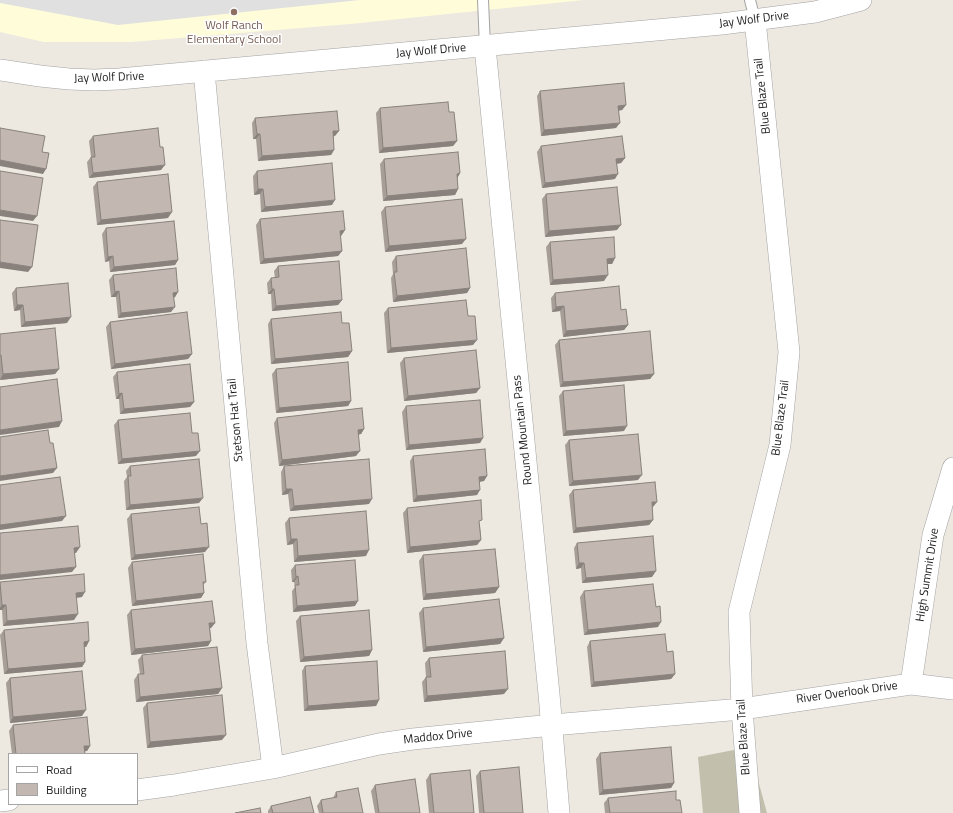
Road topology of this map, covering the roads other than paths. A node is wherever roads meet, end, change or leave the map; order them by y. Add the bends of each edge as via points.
1 (483, 0) edge
2 (750, 0) edge
3 (861, 0) edge
4 (755, 20) junction
5 (485, 47) junction
6 (0, 70) edge
7 (204, 71) junction
8 (953, 468) edge
9 (911, 684) junction
10 (953, 689) edge
11 (742, 709) junction
12 (552, 725) junction
13 (273, 768) junction
14 (138, 790) edge
15 (559, 813) edge
16 (750, 813) edge

1 - 5 lane
2 - 4 lane
3 - 4 street, Jay Wolf Drive via 815,12
4 - 5 street, Jay Wolf Drive
4 - 11 street, Blue Blaze Trail via 789,352 780,445 739,612
5 - 7 street, Jay Wolf Drive
5 - 12 street, Round Mountain Pass
6 - 7 street, Jay Wolf Drive via 94,80
7 - 13 street, Stetson Hat Trail via 257,643
8 - 9 street, High Summit Drive via 933,535
9 - 10 street, River Overlook Drive
9 - 11 street, River Overlook Drive
11 - 12 street, Maddox Drive
11 - 16 street, Blue Blaze Trail
12 - 13 street, Maddox Drive via 379,744
12 - 15 street, Round Mountain Pass
13 - 14 street, Maddox Drive

